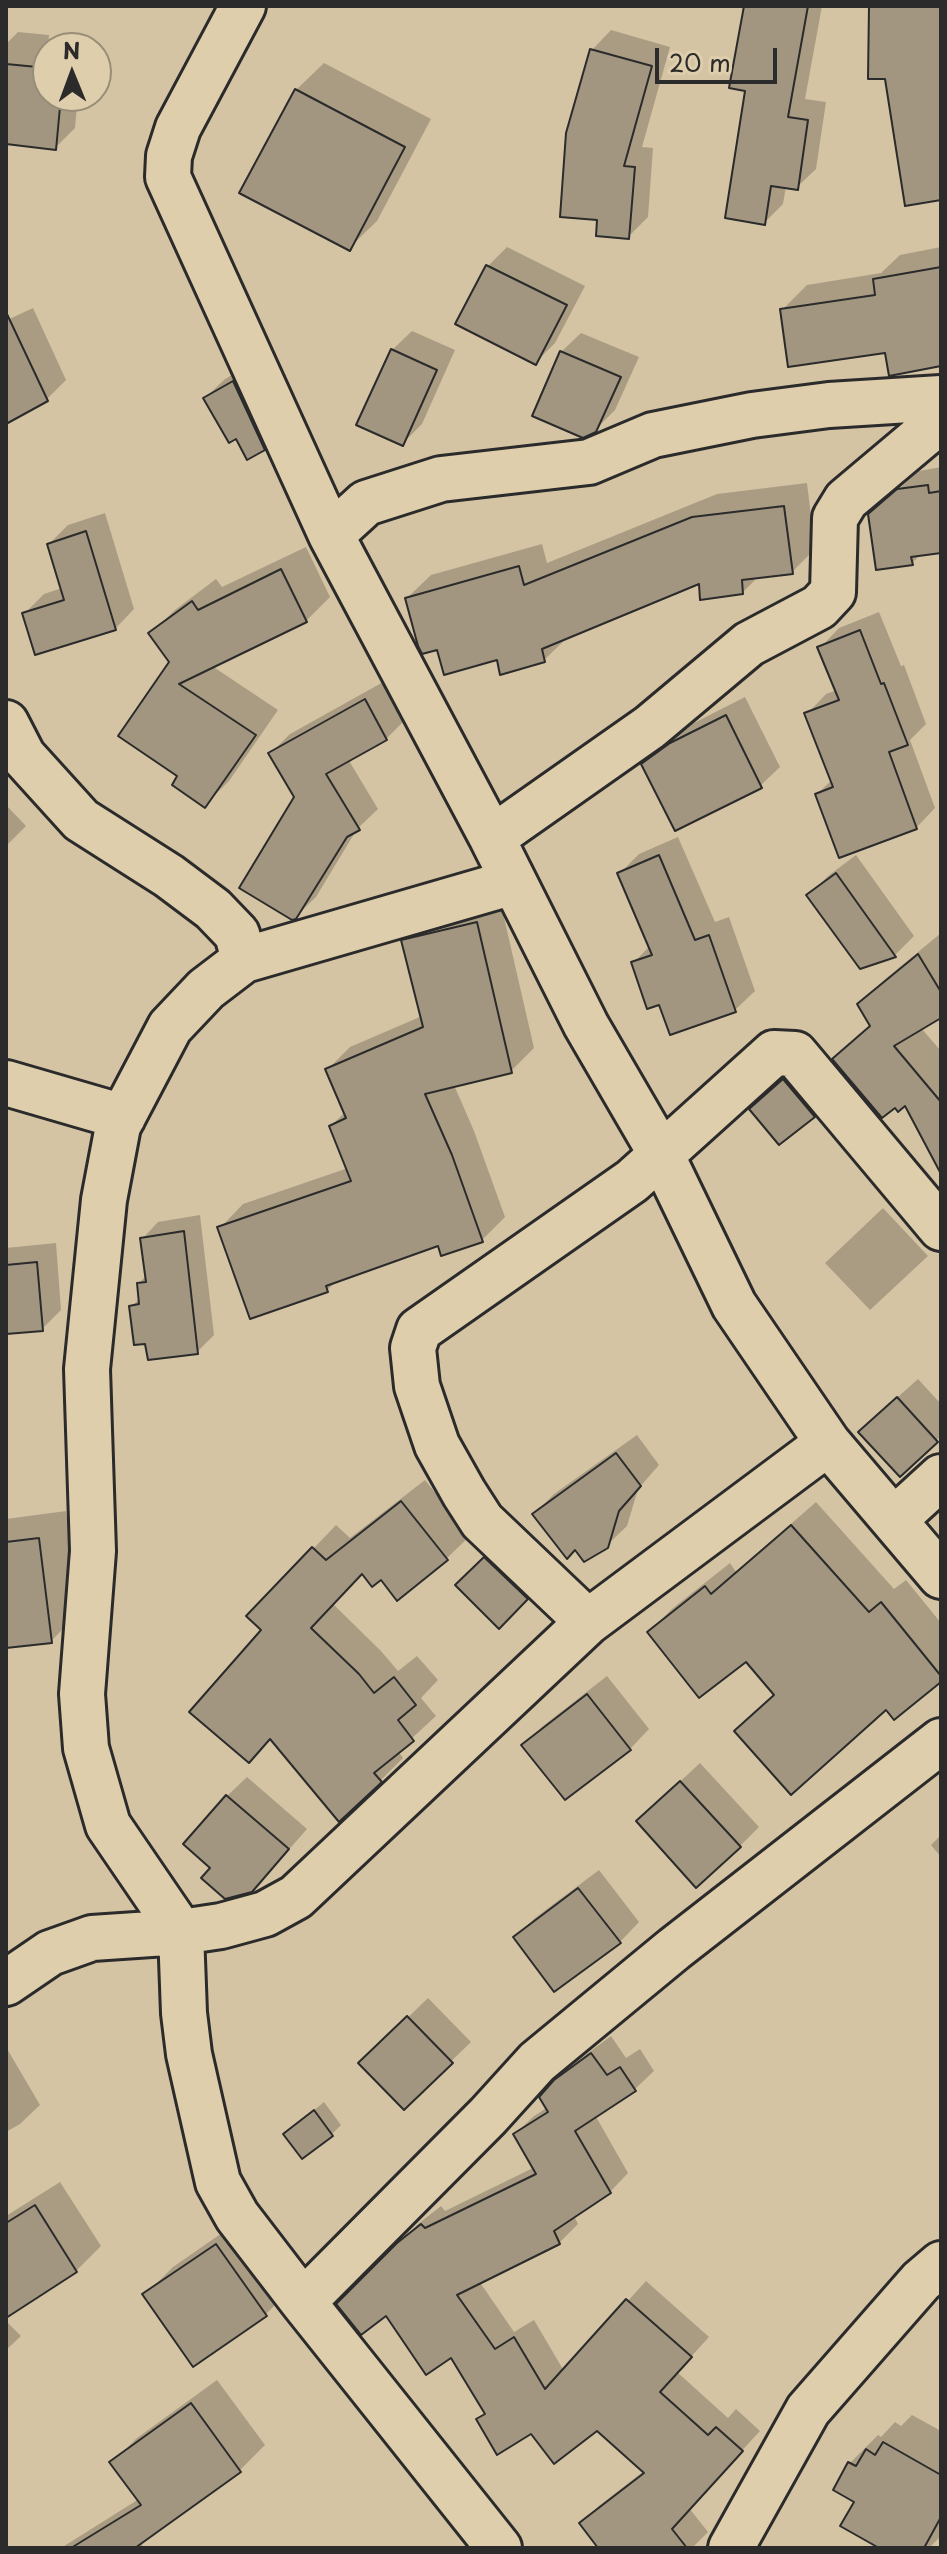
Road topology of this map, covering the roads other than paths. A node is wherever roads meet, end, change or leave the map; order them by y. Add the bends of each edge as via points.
1 (243, 6) edge
2 (941, 398) edge
3 (941, 420) edge
4 (331, 535) junction
5 (6, 723) edge
6 (492, 838) junction
7 (513, 882) junction
8 (244, 960) junction
9 (6, 1083) edge
10 (123, 1117) junction
11 (661, 1154) junction
12 (941, 1228) edge
13 (828, 1443) junction
14 (941, 1477) edge
15 (894, 1520) junction
16 (941, 1576) edge
17 (588, 1622) junction
18 (941, 1741) edge
19 (181, 1932) junction
20 (6, 1983) edge
21 (941, 2264) edge
22 (303, 2302) junction
23 (499, 2548) edge
24 (731, 2548) edge

1 - 4 street via 178,128 168,177
2 - 4 street via 752,415 653,435 565,467 441,479 366,503
3 - 6 street via 846,500 835,518 833,592 819,607 749,644 650,727
4 - 6 street
5 - 8 street via 23,756 81,820 213,909 237,934
6 - 7 street
7 - 8 street
7 - 11 street via 586,1025
8 - 10 street via 206,989 170,1027
9 - 10 street
10 - 19 street via 104,1200 87,1369 93,1551 82,1694 86,1748 108,1825
11 - 12 street via 774,1053 795,1054
11 - 13 street via 734,1305
11 - 17 street via 632,1181 431,1320 419,1330 413,1348 417,1386 437,1445 464,1493 482,1521
13 - 15 street
13 - 17 street
14 - 15 street
15 - 16 street
17 - 19 street via 296,1897 265,1914
18 - 22 street via 537,2062
19 - 20 street via 92,1938 50,1953
19 - 22 street via 189,2054 218,2182 237,2216
21 - 24 street via 808,2410
22 - 23 street

